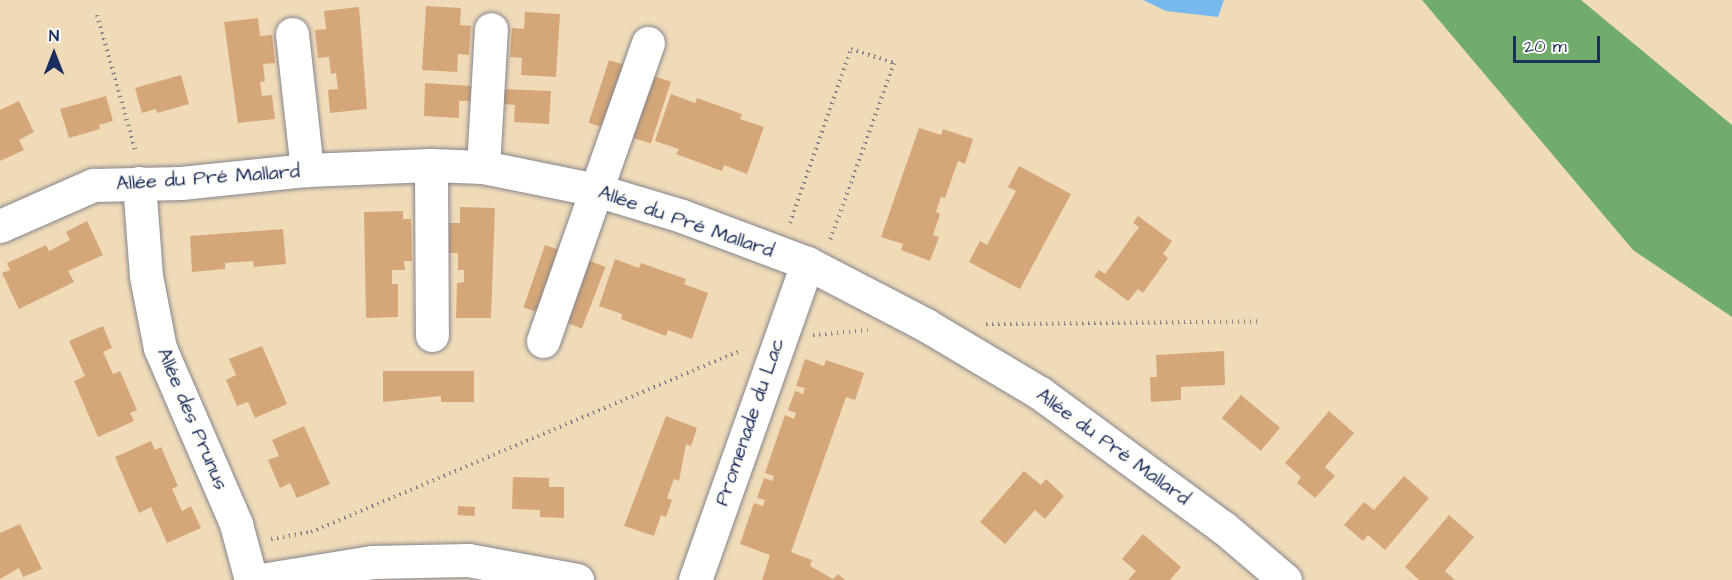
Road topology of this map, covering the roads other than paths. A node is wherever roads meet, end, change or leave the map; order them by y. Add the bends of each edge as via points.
1 (491, 29) dead end
2 (292, 34) dead end
3 (648, 43) dead end
4 (431, 165) junction
5 (483, 167) junction
6 (307, 170) junction
7 (140, 183) junction
8 (596, 190) junction
9 (0, 226) edge
10 (802, 262) junction
11 (432, 335) dead end
12 (543, 341) dead end
13 (1265, 574) edge
14 (557, 578) edge
15 (251, 580) edge
16 (261, 580) edge
17 (695, 580) edge

1 - 5 street
2 - 6 street
3 - 8 street
4 - 5 street, Allée du Pré Mallard
4 - 6 street, Allée du Pré Mallard
4 - 11 street
5 - 8 street, Allée du Pré Mallard
6 - 7 street, Allée du Pré Mallard
7 - 9 street, Allée du Pré Mallard via 93,185
7 - 15 street, Allée des Prunus via 146,276 160,348 236,524
8 - 10 street, Allée du Pré Mallard via 682,216
8 - 12 street
10 - 13 street, Allée du Pré Mallard via 926,325 1040,393 1224,528
10 - 17 street, Promenade du Lac
14 - 16 street via 468,560 383,561

